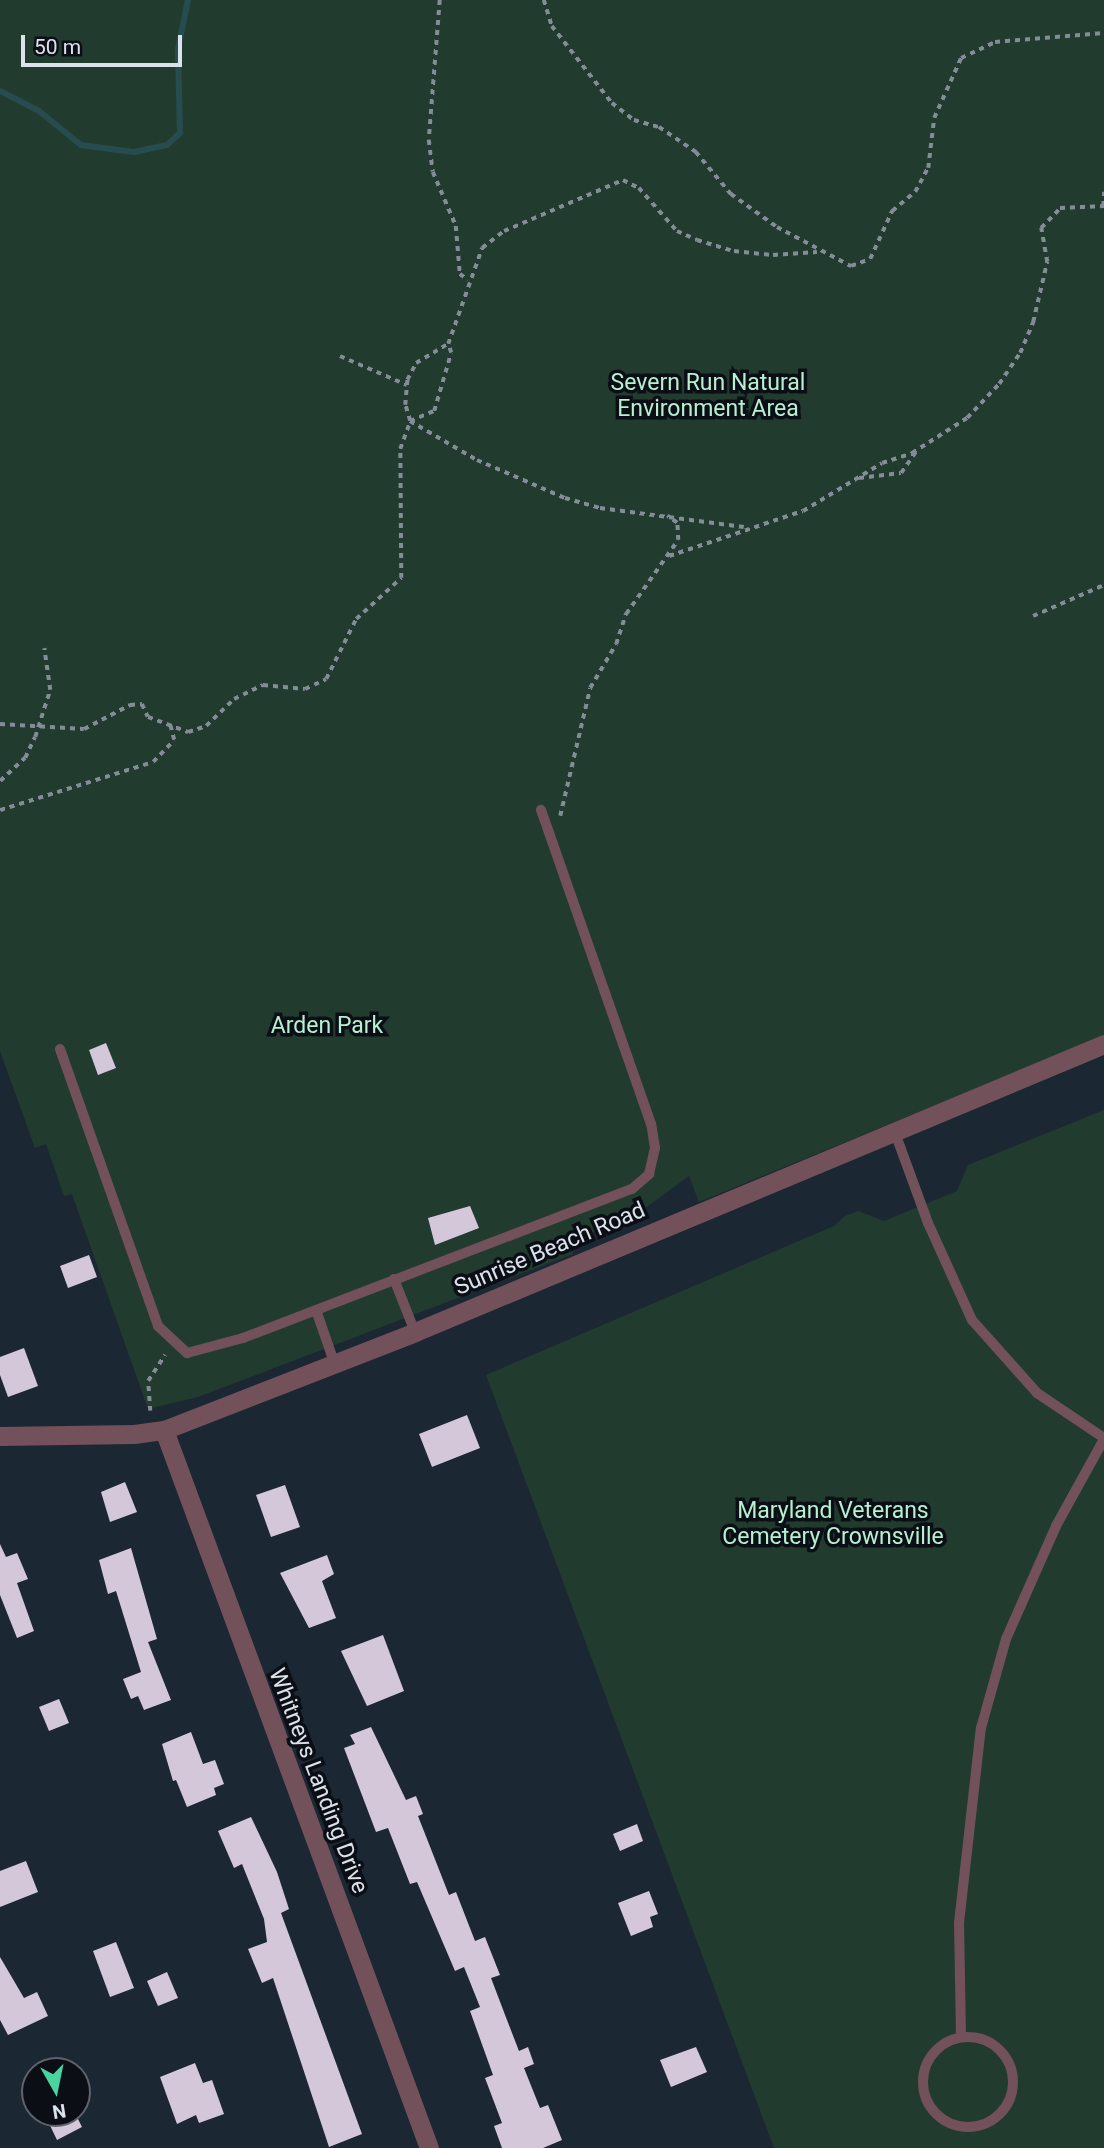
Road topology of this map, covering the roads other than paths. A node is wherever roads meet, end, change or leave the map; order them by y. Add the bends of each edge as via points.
1 (541, 810) dead end
2 (1104, 1044) edge
3 (60, 1049) dead end
4 (894, 1130) junction
5 (394, 1279) junction
6 (316, 1310) junction
7 (415, 1332) junction
8 (334, 1362) junction
9 (164, 1430) junction
10 (0, 1436) edge
11 (1104, 1439) edge
12 (961, 2036) junction
13 (429, 2148) edge

1 - 5 lane via 651,1124 655,1148 649,1174 632,1189
2 - 4 street, Sunrise Beach Road
3 - 6 lane via 158,1326 174,1346 187,1353 206,1350
4 - 7 street, Sunrise Beach Road
4 - 11 lane via 928,1223 972,1321 1037,1393
5 - 6 lane
5 - 7 lane
6 - 8 lane
7 - 8 street, Sunrise Beach Road
8 - 9 street, Sunrise Beach Road
9 - 10 street, Sunrise Beach Road
9 - 13 street, Whitneys Landing Drive
11 - 12 lane via 1056,1526 1006,1639 982,1728 959,1923
12 - 12 lane via 931,2055 923,2089 929,2106 942,2119 976,2127 993,2121 1006,2108 1014,2074 995,2045

